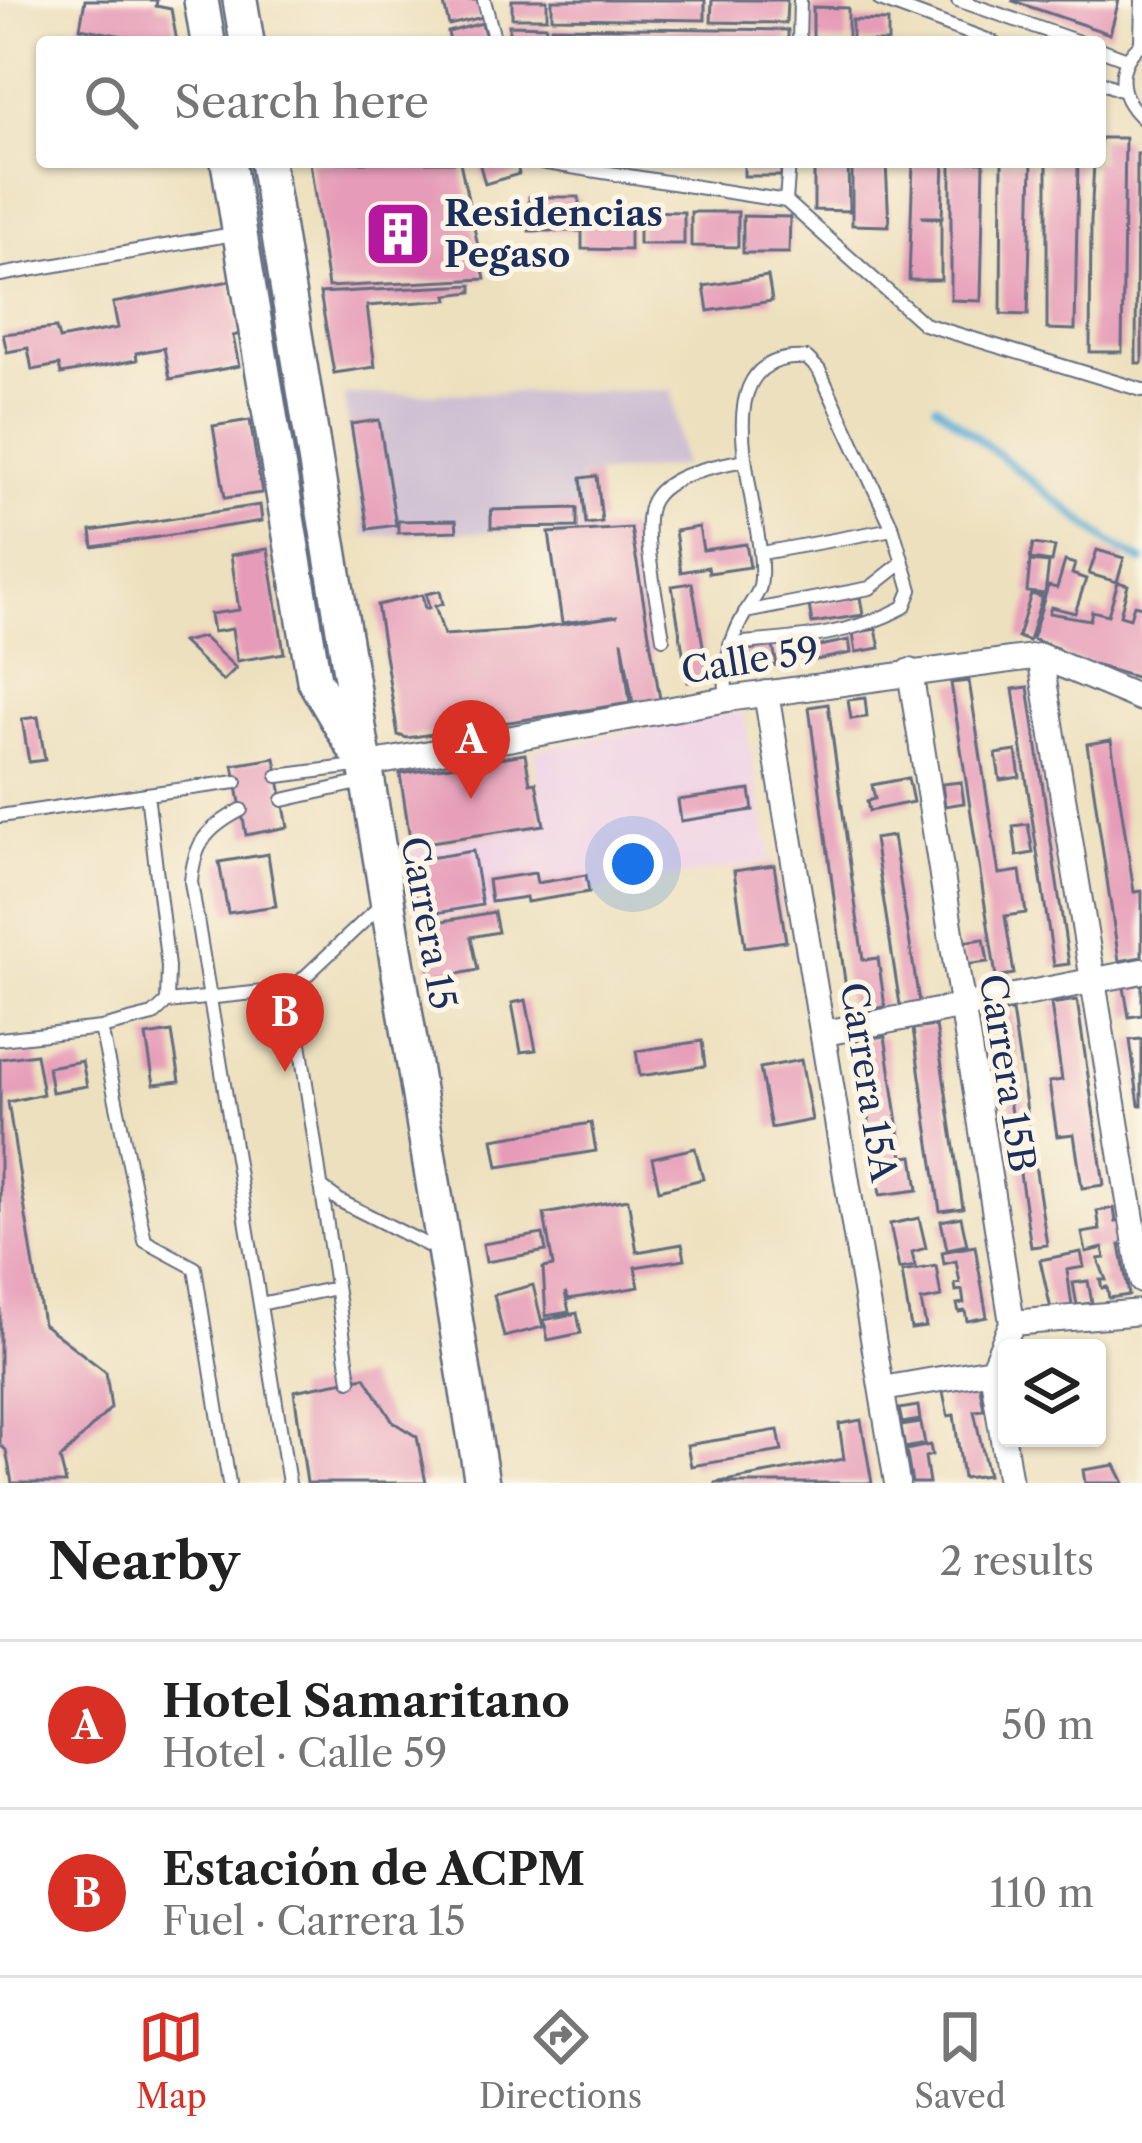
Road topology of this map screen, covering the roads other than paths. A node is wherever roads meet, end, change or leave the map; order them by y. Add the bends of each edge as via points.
1 (201, 0) edge
2 (240, 0) edge
3 (484, 0) edge
4 (800, 0) edge
5 (880, 0) edge
6 (958, 0) edge
7 (1142, 0) edge
8 (207, 36) edge
9 (246, 36) edge
10 (493, 36) edge
11 (799, 36) edge
12 (977, 36) edge
13 (1062, 36) edge
14 (1142, 43) edge
15 (1106, 52) edge
16 (1127, 59) junction
17 (1106, 84) edge
18 (1123, 91) junction
19 (1142, 118) edge
20 (229, 168) edge
21 (267, 168) edge
22 (578, 168) edge
23 (789, 168) edge
24 (786, 201) junction
25 (240, 233) junction
26 (0, 275) edge
27 (1142, 390) edge
28 (305, 402) junction
29 (269, 408) junction
30 (745, 460) junction
31 (893, 529) junction
32 (762, 553) junction
33 (903, 562) junction
34 (745, 612) junction
35 (663, 638) dead end
36 (730, 644) junction
37 (1040, 656) junction
38 (910, 671) junction
39 (349, 674) junction
40 (314, 680) junction
41 (766, 693) junction
42 (727, 699) junction
43 (1142, 699) edge
44 (365, 773) junction
45 (278, 776) dead end
46 (236, 782) dead end
47 (147, 794) junction
48 (283, 800) dead end
49 (241, 810) dead end
50 (0, 816) edge
51 (386, 901) junction
52 (1142, 971) edge
53 (1092, 980) junction
54 (292, 989) junction
55 (207, 995) junction
56 (166, 1002) junction
57 (961, 1007) junction
58 (101, 1028) junction
59 (825, 1033) junction
60 (0, 1039) edge
61 (321, 1187) junction
62 (445, 1255) junction
63 (1142, 1281) edge
64 (336, 1288) junction
65 (260, 1304) junction
66 (1142, 1312) edge
67 (1012, 1323) junction
68 (992, 1370) junction
69 (350, 1380) dead end
70 (884, 1389) junction
71 (230, 1483) edge
72 (289, 1483) edge
73 (482, 1483) edge
74 (897, 1483) edge
75 (1010, 1483) edge

1 - 8 main road
2 - 9 main road
3 - 10 lane
4 - 11 lane
5 - 12 lane
6 - 13 lane
7 - 14 lane
14 - 16 lane
15 - 16 lane
16 - 18 lane
17 - 18 lane
18 - 19 lane
20 - 25 main road
21 - 28 main road, Carrera 15
22 - 24 lane
23 - 24 lane
24 - 27 lane via 924,324
25 - 26 lane
25 - 29 main road
28 - 29 main road
28 - 39 main road, Carrera 15
29 - 40 main road
30 - 31 lane via 747,386 774,363 807,358
30 - 32 lane
30 - 35 lane via 715,465 654,497 647,517
31 - 32 lane
31 - 33 lane
32 - 34 lane via 759,590
33 - 34 lane via 870,588
33 - 36 lane via 911,590 904,607 875,622
34 - 36 lane
36 - 42 lane
37 - 38 street, Calle 59
37 - 43 street, Calle 59
37 - 53 street
38 - 41 street, Calle 59
38 - 57 street, Carrera 15B
39 - 40 main road
39 - 44 main road, Carrera 15
40 - 44 main road
41 - 42 street, Calle 59
41 - 59 street, Carrera 15A
42 - 44 street, Calle 59
44 - 45 lane
44 - 48 lane
44 - 51 main road, Carrera 15
46 - 47 lane
47 - 50 lane
47 - 56 lane
49 - 55 lane via 204,833 193,858
51 - 54 lane
51 - 62 main road, Carrera 15
52 - 53 street
53 - 57 street
53 - 63 street
54 - 55 lane
54 - 61 lane
55 - 56 lane
55 - 65 lane
56 - 58 lane via 153,1015
57 - 59 street
57 - 67 street, Carrera 15B
58 - 60 lane
58 - 71 lane via 145,1240 195,1268
59 - 70 street, Carrera 15A
61 - 62 lane
61 - 64 lane
62 - 73 main road, Carrera 15
64 - 65 lane
64 - 69 lane
65 - 72 lane
66 - 67 street
67 - 68 street
68 - 70 street
68 - 75 street
70 - 74 street, Carrera 15A

